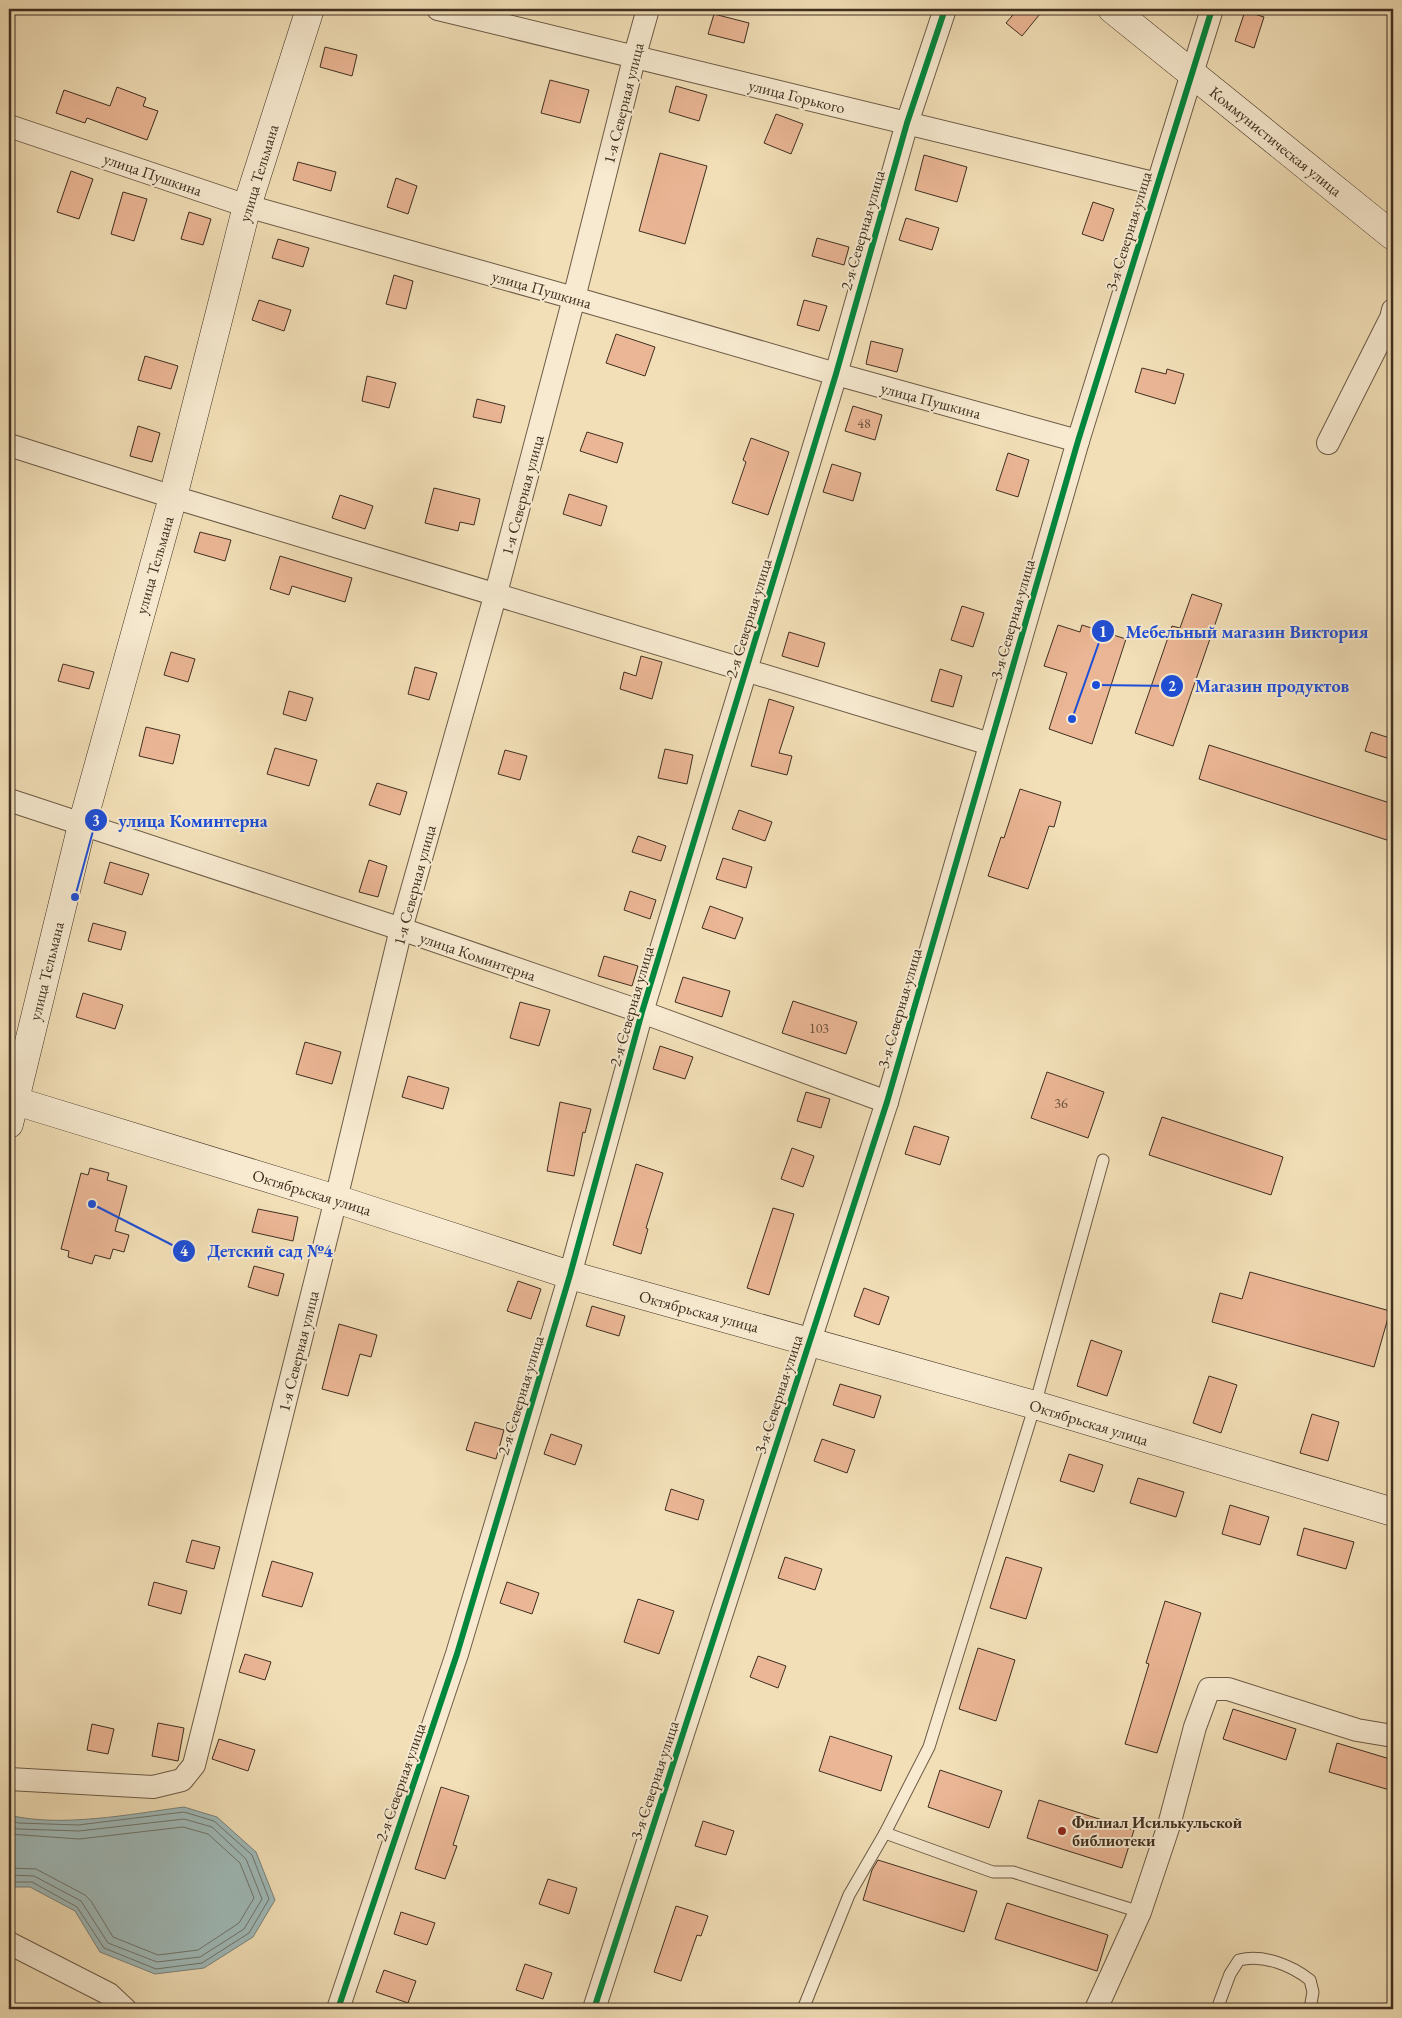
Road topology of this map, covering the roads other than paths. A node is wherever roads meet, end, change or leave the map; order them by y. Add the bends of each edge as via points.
1 (310, 9) edge
2 (648, 9) edge
3 (945, 9) edge
4 (1112, 9) edge
5 (1212, 9) edge
6 (451, 10) edge
7 (635, 56) junction
8 (1192, 74) junction
9 (907, 124) junction
10 (9, 126) edge
11 (1157, 184) junction
12 (247, 206) junction
13 (1393, 236) edge
14 (574, 298) junction
15 (1393, 310) edge
16 (836, 374) junction
17 (1078, 441) junction
18 (1328, 443) dead end
19 (9, 445) edge
20 (173, 497) junction
21 (496, 593) junction
22 (746, 671) junction
23 (990, 744) junction
24 (9, 800) edge
25 (82, 825) junction
26 (401, 929) junction
27 (642, 1012) junction
28 (887, 1102) junction
29 (10, 1108) edge
30 (1103, 1160) dead end
31 (336, 1199) junction
32 (570, 1275) junction
33 (810, 1342) junction
34 (1035, 1405) junction
35 (1393, 1512) edge
36 (1393, 1736) edge
37 (9, 1779) edge
38 (886, 1833) junction
39 (1140, 1912) junction
40 (9, 1943) edge
41 (125, 2009) edge
42 (338, 2009) edge
43 (594, 2009) edge
44 (803, 2009) edge
45 (1096, 2009) edge
46 (1218, 2009) edge
47 (1310, 2009) edge

1 - 12 street, улица Тельмана
2 - 7 street, 1-я Северная улица
3 - 9 street, 2-я Северная улица
4 - 8 street, Коммунистическая улица
5 - 8 street, 3-я Северная улица
6 - 7 street, улица Горького
7 - 9 street, улица Горького
7 - 14 street, 1-я Северная улица
8 - 11 street, 3-я Северная улица
8 - 13 street, Коммунистическая улица
9 - 11 street, улица Горького
9 - 16 street, 2-я Северная улица
10 - 12 street, улица Пушкина
11 - 17 street, 3-я Северная улица
12 - 14 street, улица Пушкина
12 - 20 street, улица Тельмана
14 - 16 street, улица Пушкина
14 - 21 street, 1-я Северная улица
15 - 18 street
16 - 17 street, улица Пушкина
16 - 22 street, 2-я Северная улица
17 - 23 street, 3-я Северная улица
19 - 20 street
20 - 21 street
20 - 25 street, улица Тельмана
21 - 22 street
21 - 26 street, 1-я Северная улица
22 - 23 street
22 - 27 street, 2-я Северная улица
23 - 28 street, 3-я Северная улица
24 - 25 street, улица Коминтерна
25 - 26 street, улица Коминтерна
25 - 29 street, улица Тельмана
26 - 27 street, улица Коминтерна
26 - 31 street, 1-я Северная улица
27 - 28 street, улица Коминтерна
27 - 32 street, 2-я Северная улица
28 - 33 street, 3-я Северная улица
29 - 31 street, Октябрьская улица
30 - 34 lane
31 - 32 street, Октябрьская улица
31 - 37 street, 1-я Северная улица via 194,1765 182,1780 153,1787
32 - 33 street, Октябрьская улица
32 - 42 street, 2-я Северная улица via 457,1654
33 - 34 street, Октябрьская улица
33 - 43 street, 3-я Северная улица
34 - 35 street, Октябрьская улица
34 - 38 lane via 929,1747
36 - 39 street via 1357,1730 1228,1689 1209,1689
38 - 39 lane via 993,1872 1013,1872
38 - 44 lane via 849,1895
39 - 45 street
40 - 41 street via 109,1994
46 - 47 lane via 1230,1974 1239,1960 1251,1957 1298,1970 1310,1980 1313,1992

